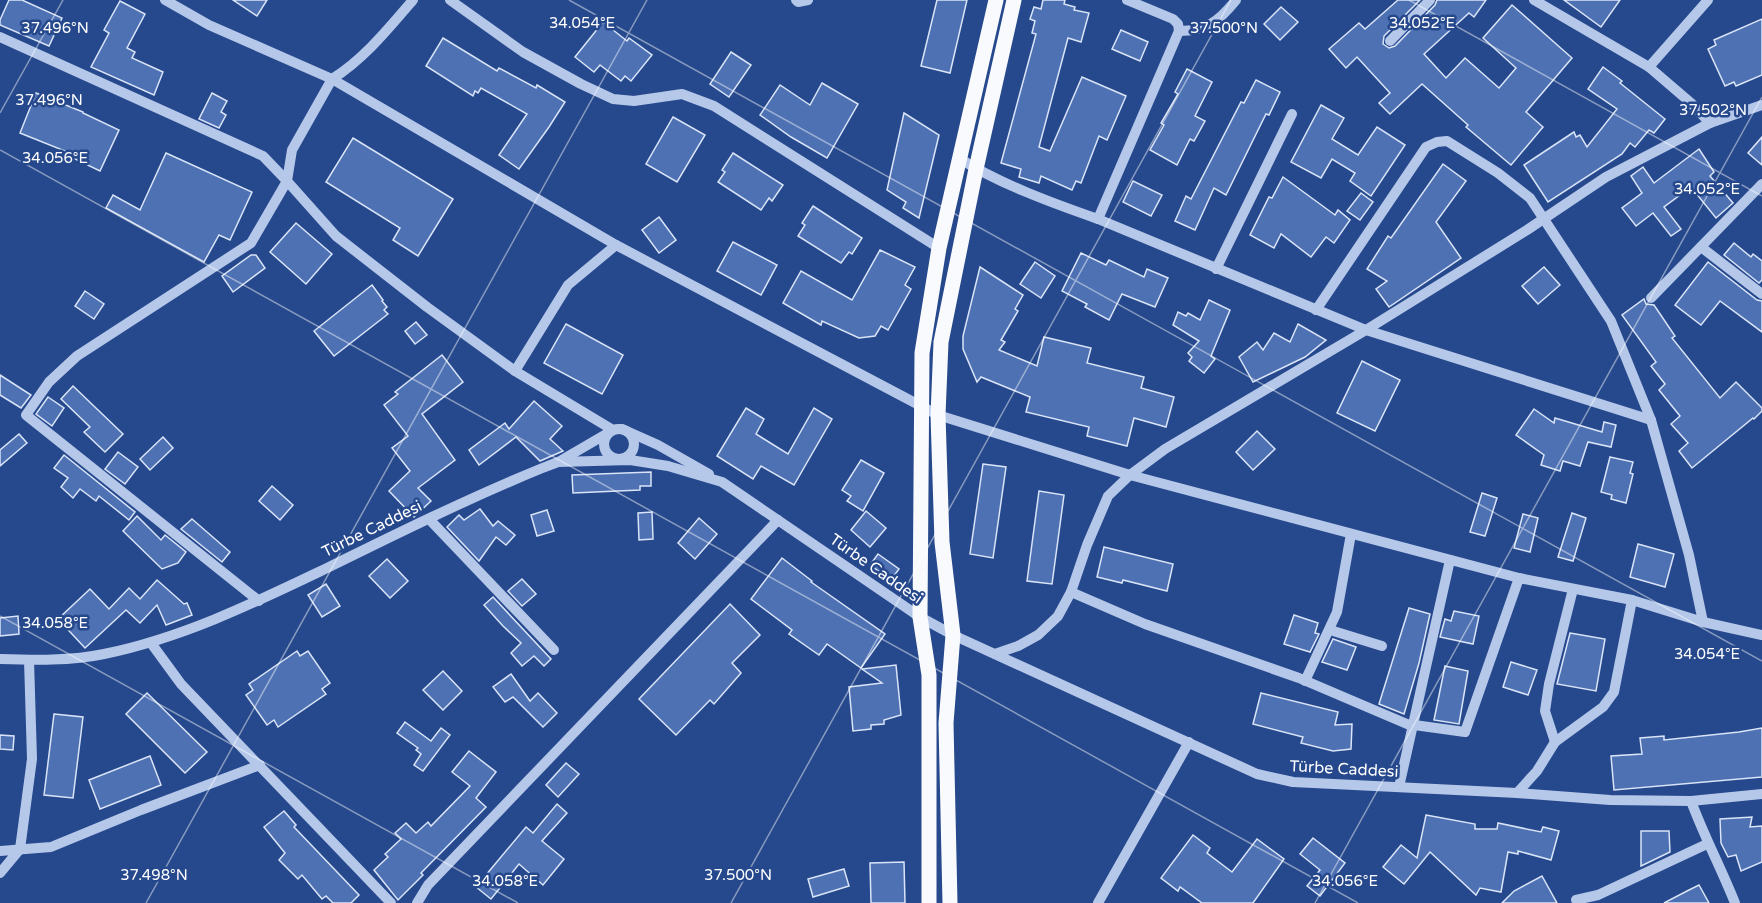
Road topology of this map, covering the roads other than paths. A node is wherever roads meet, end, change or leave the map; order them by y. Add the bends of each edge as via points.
1 (165, 0) edge
2 (413, 0) edge
3 (450, 0) edge
4 (796, 0) edge
5 (808, 0) edge
6 (996, 0) edge
7 (1014, 0) edge
8 (1128, 0) edge
9 (1236, 0) edge
10 (1430, 0) edge
11 (1534, 0) edge
12 (1708, 0) edge
13 (1179, 31) junction
14 (0, 37) edge
15 (1390, 41) dead end
16 (1649, 67) junction
17 (332, 79) junction
18 (1762, 105) edge
19 (1292, 114) dead end
20 (1710, 123) junction
21 (959, 158) junction
22 (976, 169) junction
23 (287, 181) junction
24 (1762, 184) edge
25 (1098, 219) junction
26 (1544, 219) junction
27 (616, 245) junction
28 (1701, 247) junction
29 (939, 248) junction
30 (1216, 269) junction
31 (1762, 294) edge
32 (1651, 298) dead end
33 (1316, 309) junction
34 (1366, 330) junction
35 (515, 371) junction
36 (921, 406) junction
37 (938, 415) junction
38 (1651, 420) junction
39 (614, 431) junction
40 (618, 459) junction
41 (558, 462) junction
42 (1130, 475) junction
43 (722, 482) junction
44 (429, 519) junction
45 (778, 520) junction
46 (1351, 534) junction
47 (1450, 560) junction
48 (1519, 578) junction
49 (1573, 589) junction
50 (1071, 592) junction
51 (1632, 600) junction
52 (259, 601) junction
53 (920, 617) junction
54 (1703, 622) junction
55 (1330, 630) junction
56 (1762, 634) edge
57 (952, 635) junction
58 (151, 643) junction
59 (1382, 646) dead end
60 (554, 650) dead end
61 (995, 654) junction
62 (0, 659) edge
63 (29, 660) junction
64 (1305, 681) junction
65 (1414, 726) junction
66 (1189, 742) junction
67 (1556, 742) junction
68 (260, 765) junction
69 (1399, 786) junction
70 (1517, 793) junction
71 (1762, 794) edge
72 (1691, 801) junction
73 (1707, 844) junction
74 (20, 849) junction
75 (0, 851) edge
76 (0, 873) edge
77 (1576, 900) dead end
78 (391, 903) edge
79 (417, 903) edge
80 (928, 903) edge
81 (950, 903) edge
82 (1098, 903) edge
83 (1735, 903) edge

1 - 17 street via 209,25
2 - 17 street via 377,41
3 - 29 street via 523,52 613,99 634,101 682,94 714,106
4 - 5 street
6 - 21 main road
7 - 22 main road
8 - 13 street via 1173,19
9 - 13 street via 1209,26
10 - 15 street
11 - 16 street
12 - 16 street
13 - 25 street
14 - 23 street via 263,156
16 - 20 street
17 - 23 street via 292,150
17 - 27 street
18 - 20 street
19 - 30 street
20 - 26 street via 1606,177
21 - 22 street
21 - 29 main road
22 - 25 street
22 - 37 main road via 941,342
23 - 35 street via 336,236
23 - 52 street via 251,243 77,356 49,382 26,415
24 - 28 street
25 - 30 street
26 - 33 street via 1530,198 1498,173 1447,141 1437,142 1426,147
26 - 34 street
26 - 38 street via 1611,321
27 - 35 street via 568,285
27 - 36 street
28 - 31 street
28 - 32 street
29 - 36 main road via 922,353
30 - 33 street
33 - 34 street
34 - 38 street
34 - 42 street
35 - 39 street
36 - 37 street
36 - 53 main road
37 - 42 street
37 - 57 main road via 942,542
38 - 54 street via 1689,555
39 - 40 street via 604,447
39 - 40 street via 633,439 627,456
39 - 41 street
39 - 43 street via 658,445
40 - 41 street, Türbe Caddesi
40 - 43 street, Türbe Caddesi via 660,464
41 - 44 street, Türbe Caddesi
42 - 46 street
42 - 50 street via 1108,496
43 - 45 street, Türbe Caddesi
44 - 52 street, Türbe Caddesi
44 - 60 street
45 - 53 street, Türbe Caddesi
45 - 79 street via 428,885
46 - 47 street
46 - 55 street
47 - 48 street
47 - 65 street
48 - 49 street
48 - 65 street via 1465,732
49 - 51 street
49 - 67 street via 1548,684 1545,711
50 - 61 street via 1058,616 1038,635
50 - 64 street via 1145,624
51 - 54 street
51 - 67 street via 1614,692 1603,707
52 - 58 street, Türbe Caddesi
53 - 57 street, Türbe Caddesi
53 - 80 main road via 929,675
54 - 56 street
55 - 59 street
55 - 64 street
57 - 61 street, Türbe Caddesi
57 - 81 main road via 946,723
58 - 63 street, Türbe Caddesi via 102,654
58 - 68 street via 182,684
61 - 66 street, Türbe Caddesi
62 - 63 street, Türbe Caddesi
63 - 74 street via 33,759
64 - 65 street
65 - 69 street
66 - 69 street, Türbe Caddesi via 1274,779
66 - 82 street
67 - 70 street
68 - 74 street via 51,847
68 - 78 street
69 - 70 street, Türbe Caddesi
70 - 72 street, Türbe Caddesi
71 - 72 street, Türbe Caddesi
72 - 73 street
73 - 77 street via 1598,895
73 - 83 street
74 - 75 street
74 - 76 street

